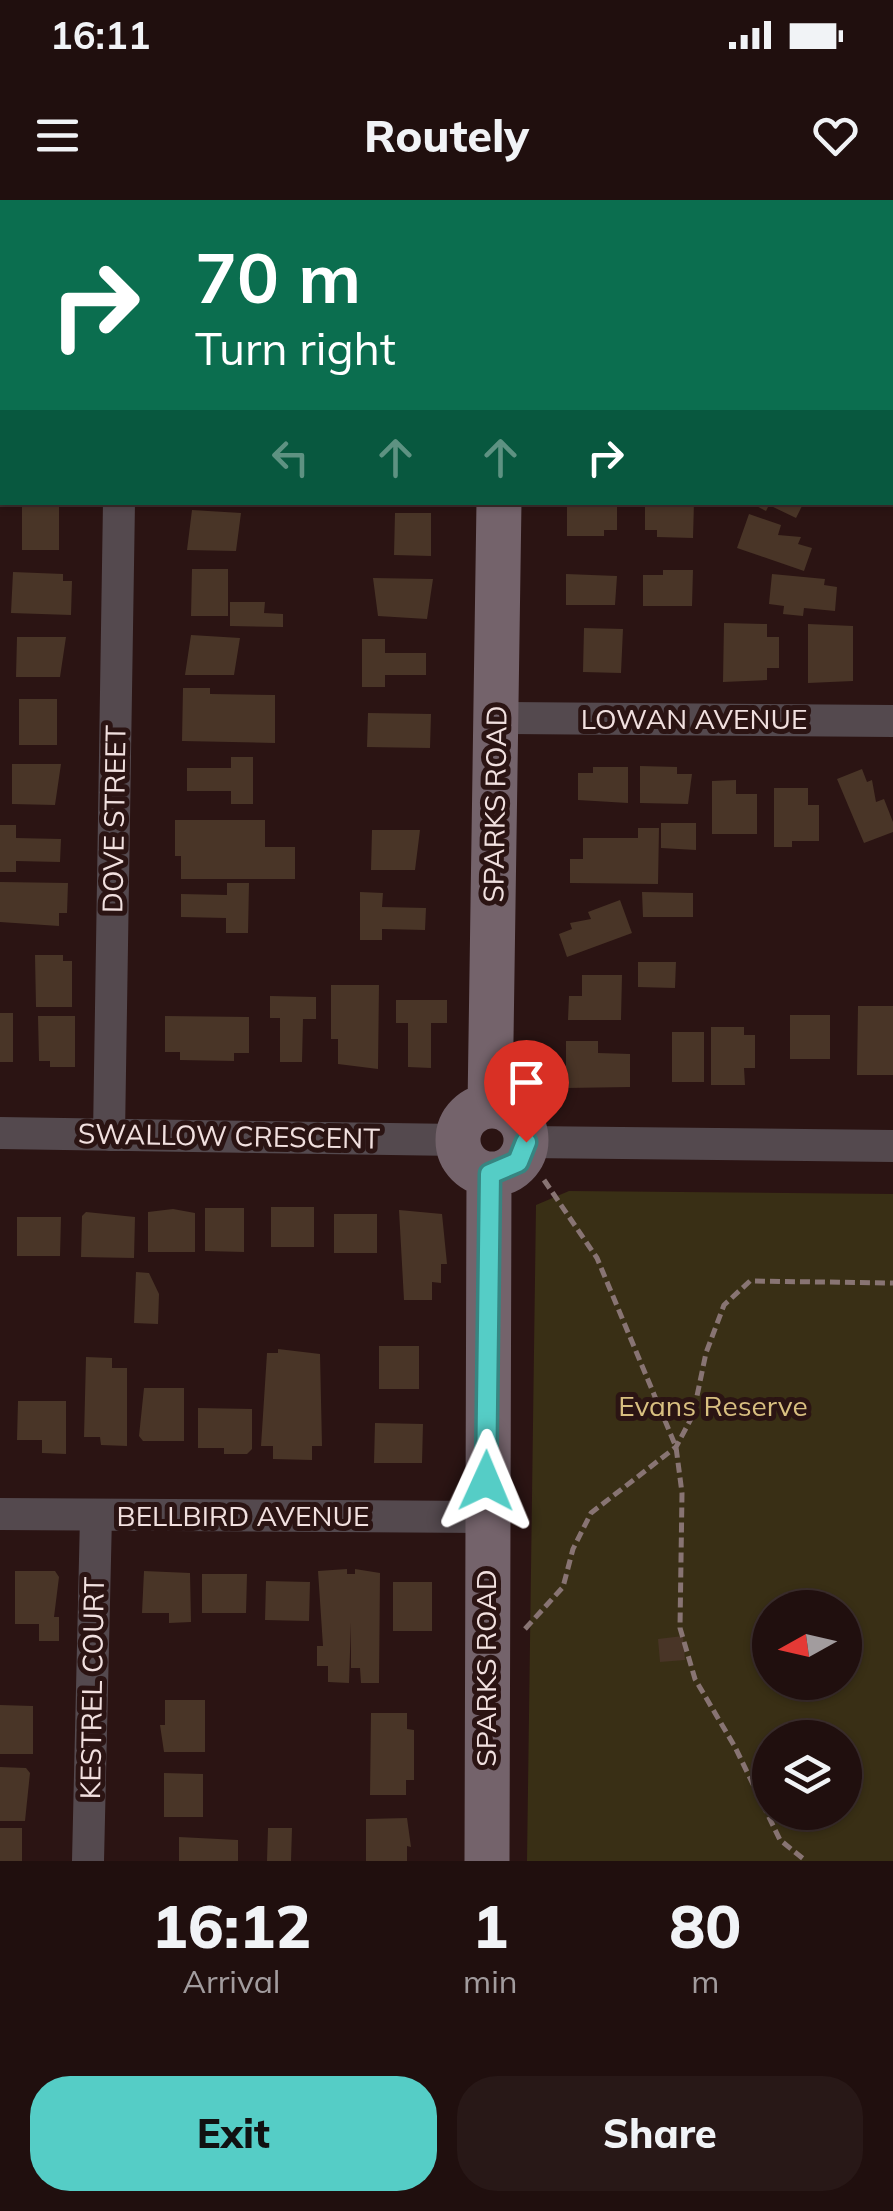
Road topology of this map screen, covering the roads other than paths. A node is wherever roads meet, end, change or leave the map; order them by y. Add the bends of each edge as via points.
1 (119, 505) edge
2 (498, 505) edge
3 (496, 718) junction
4 (893, 721) edge
5 (490, 1106) junction
6 (0, 1133) edge
7 (109, 1135) junction
8 (458, 1140) junction
9 (893, 1146) edge
10 (535, 1161) junction
11 (490, 1174) junction
12 (0, 1514) edge
13 (96, 1516) junction
14 (486, 1517) junction
15 (88, 1861) edge
16 (487, 1861) edge

1 - 7 street, DOVE STREET
2 - 3 street, SPARKS ROAD
3 - 4 street, LOWAN AVENUE
3 - 5 street, SPARKS ROAD
5 - 8 street via 471,1113
5 - 10 street via 520,1120
6 - 7 street, SWALLOW CRESCENT
7 - 8 street, SWALLOW CRESCENT
8 - 11 street via 464,1160
9 - 10 street
10 - 11 street
11 - 14 street, SPARKS ROAD
12 - 13 street, BELLBIRD AVENUE
13 - 14 street, BELLBIRD AVENUE
13 - 15 street, KESTREL COURT
14 - 16 street, SPARKS ROAD

